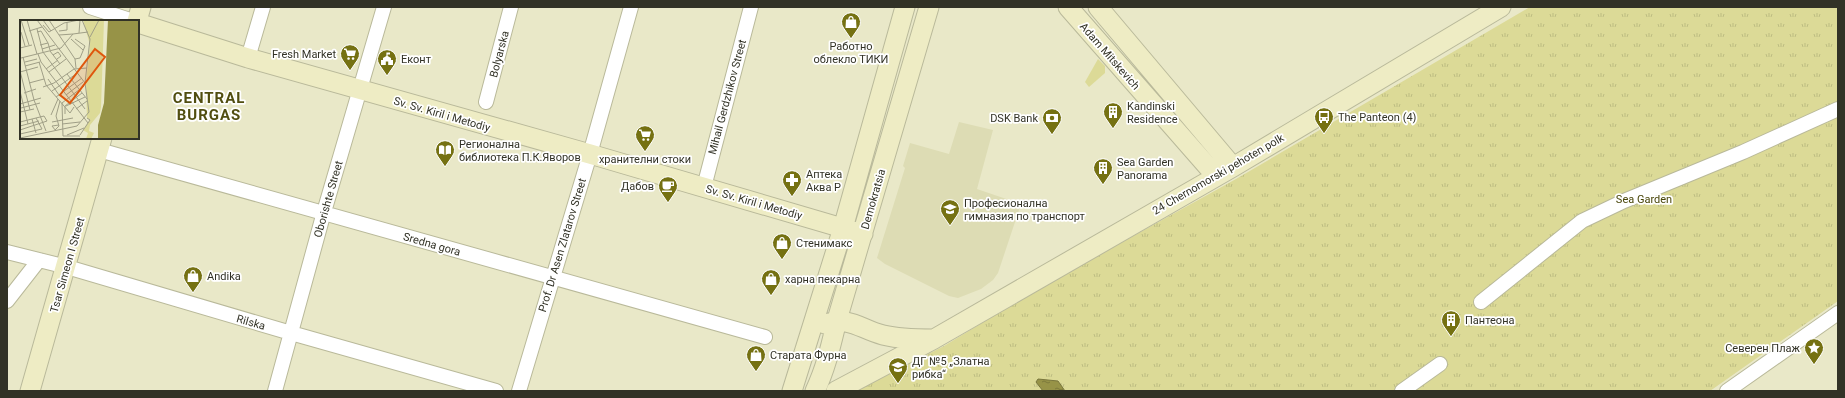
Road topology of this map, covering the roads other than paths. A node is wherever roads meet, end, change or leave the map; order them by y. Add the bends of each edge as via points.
1 (90, 7) edge
2 (141, 7) edge
3 (264, 7) edge
4 (384, 7) edge
5 (511, 7) edge
6 (631, 7) edge
7 (751, 7) edge
8 (905, 7) edge
9 (929, 7) edge
10 (1068, 7) edge
11 (1098, 7) edge
12 (1501, 7) edge
13 (129, 20) edge
14 (138, 20) edge
15 (139, 23) edge
16 (248, 58) junction
17 (359, 90) junction
18 (486, 102) dead end
19 (1838, 109) edge
20 (101, 144) edge
21 (590, 154) junction
22 (1233, 167) junction
23 (1216, 176) junction
24 (704, 187) junction
25 (324, 212) junction
26 (843, 228) junction
27 (863, 234) junction
28 (7, 252) edge
29 (39, 260) junction
30 (67, 267) junction
31 (552, 278) junction
32 (7, 301) edge
33 (1481, 302) dead end
34 (1838, 313) edge
35 (837, 320) junction
36 (811, 332) junction
37 (291, 333) junction
38 (765, 337) dead end
39 (934, 339) junction
40 (1440, 364) dead end
41 (30, 391) edge
42 (275, 391) edge
43 (496, 391) edge
44 (519, 391) edge
45 (792, 391) edge
46 (815, 391) edge
47 (836, 391) edge
48 (1402, 391) edge
49 (1727, 391) edge

1 - 13 street
2 - 14 main road
3 - 16 street
4 - 17 street, Oborishte Street
5 - 18 street, Bolyarska
6 - 21 street, Prof. Dr Asen Zlatarov Street
7 - 24 street, Mihail Gerdzhikov Street
8 - 26 main road, Demokratsia
9 - 27 main road, Demokratsia
10 - 23 main road, Adam Mitskevich
11 - 22 main road, Adam Mitskevich
12 - 22 main road, 24 Chernomorski pehoten polk
15 - 16 main road, Sv. Sv. Kiril i Metodiy
16 - 17 main road, Sv. Sv. Kiril i Metodiy
17 - 21 main road, Sv. Sv. Kiril i Metodiy
17 - 25 street, Oborishte Street
19 - 33 street via 1582,221
20 - 25 street, Sredna gora
20 - 30 main road, Tsar Simeon I Street
21 - 24 main road, Sv. Sv. Kiril i Metodiy
21 - 31 street, Prof. Dr Asen Zlatarov Street
22 - 23 main road, 24 Chernomorski pehoten polk
23 - 39 main road, 24 Chernomorski pehoten polk
24 - 26 main road, Sv. Sv. Kiril i Metodiy
25 - 31 street, Sredna gora
25 - 37 street, Oborishte Street
26 - 27 main road, Sv. Sv. Kiril i Metodiy
26 - 36 main road, Demokratsia
27 - 35 main road, Demokratsia
28 - 29 street, Rilska
29 - 30 street, Rilska
29 - 32 street
30 - 37 street, Rilska
30 - 41 main road, Tsar Simeon I Street
31 - 38 street, Sredna gora
31 - 44 street, Prof. Dr Asen Zlatarov Street
34 - 49 street
35 - 36 main road via 823,324
35 - 39 main road via 885,335
35 - 46 main road, Demokratsia via 822,376
36 - 45 main road, Demokratsia
37 - 42 street, Oborishte Street
37 - 43 street, Rilska
39 - 47 main road, 24 Chernomorski pehoten polk
40 - 48 street

